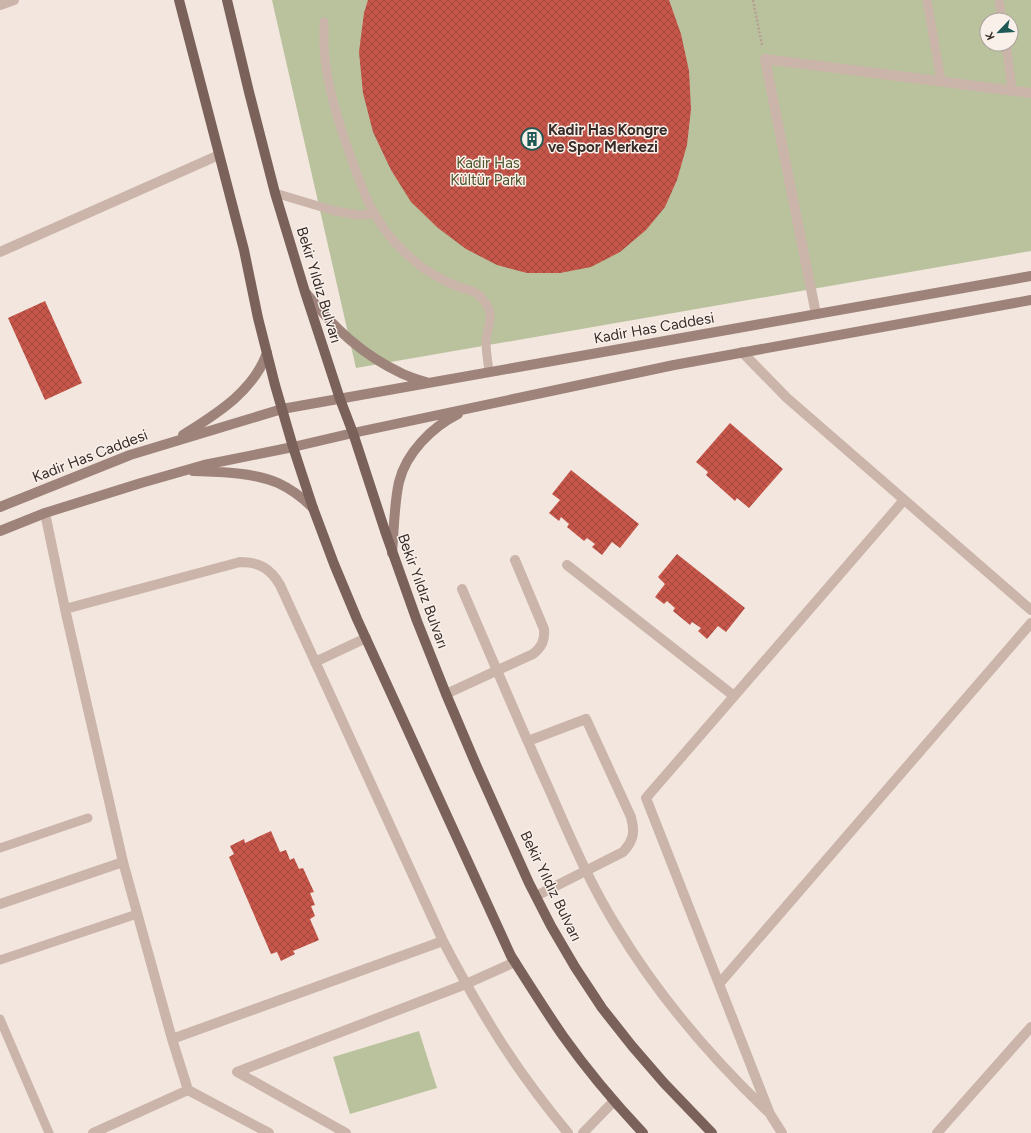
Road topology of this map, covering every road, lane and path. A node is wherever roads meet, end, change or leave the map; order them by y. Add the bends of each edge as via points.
1 (14, 0) edge
2 (179, 0) edge
3 (227, 0) edge
4 (753, 0) edge
5 (928, 0) edge
6 (999, 0) edge
7 (0, 5) edge
8 (1001, 12) edge
9 (324, 22) dead end
10 (1007, 52) edge
11 (765, 59) junction
12 (941, 81) junction
13 (1012, 90) junction
14 (1031, 93) edge
15 (219, 155) junction
16 (275, 193) junction
17 (375, 214) junction
18 (0, 252) edge
19 (1031, 276) edge
20 (305, 292) junction
21 (1031, 300) edge
22 (816, 314) junction
23 (742, 352) junction
24 (267, 353) junction
25 (489, 372) junction
26 (428, 383) junction
27 (340, 399) junction
28 (471, 408) junction
29 (282, 410) junction
30 (353, 433) junction
31 (172, 442) junction
32 (294, 447) junction
33 (184, 471) junction
34 (904, 500) junction
35 (0, 507) edge
36 (313, 508) junction
37 (45, 513) junction
38 (0, 530) edge
39 (392, 553) junction
40 (515, 560) dead end
41 (567, 566) dead end
42 (462, 589) dead end
43 (65, 609) junction
44 (1031, 610) edge
45 (1031, 623) edge
46 (366, 638) junction
47 (315, 662) junction
48 (497, 670) junction
49 (446, 694) junction
50 (734, 696) junction
51 (528, 741) junction
52 (88, 818) dead end
53 (0, 848) edge
54 (123, 862) junction
55 (586, 871) junction
56 (536, 896) junction
57 (0, 904) edge
58 (137, 914) junction
59 (443, 941) junction
60 (0, 960) edge
61 (515, 962) junction
62 (466, 984) junction
63 (719, 984) junction
64 (0, 1019) edge
65 (1031, 1027) edge
66 (172, 1039) junction
67 (188, 1090) junction
68 (614, 1101) junction
69 (770, 1114) junction
70 (49, 1133) edge
71 (93, 1133) edge
72 (269, 1133) edge
73 (346, 1133) edge
74 (568, 1133) edge
75 (583, 1133) edge
76 (643, 1133) edge
77 (712, 1133) edge
78 (782, 1133) edge
79 (937, 1133) edge

1 - 7 street
2 - 15 main road
3 - 16 main road, Bekir Yıldız Bulvarı
4 - 11 path
5 - 12 lane
6 - 8 lane
9 - 17 lane via 324,48 330,91 356,174
10 - 13 lane
11 - 12 street
11 - 22 street
12 - 13 street
13 - 14 street
15 - 18 street
15 - 24 main road
16 - 17 lane via 335,211 359,215
16 - 20 main road, Bekir Yıldız Bulvarı
17 - 25 lane via 406,254 440,278 477,293 484,300 490,314 486,341
19 - 22 street, Kadir Has Caddesi
20 - 26 street via 333,325 365,353 404,375
20 - 27 main road, Bekir Yıldız Bulvarı
21 - 23 street
22 - 25 street, Kadir Has Caddesi
23 - 28 street
23 - 34 street via 786,398
24 - 29 main road
24 - 31 street via 250,384 232,401
25 - 26 street, Kadir Has Caddesi
26 - 27 street, Kadir Has Caddesi
27 - 29 street, Kadir Has Caddesi
27 - 30 main road, Bekir Yıldız Bulvarı
28 - 30 street
28 - 39 street via 453,417 425,438 409,459 399,481
29 - 31 street, Kadir Has Caddesi
29 - 32 main road
30 - 32 street
30 - 39 main road, Bekir Yıldız Bulvarı
31 - 35 street, Kadir Has Caddesi via 130,455
32 - 33 street
32 - 36 main road
33 - 36 street via 225,472 258,477 278,483 304,498
33 - 37 street
34 - 44 street
34 - 50 street
36 - 46 main road
37 - 38 street
37 - 43 street
39 - 49 main road, Bekir Yıldız Bulvarı
40 - 48 street via 542,623 544,642 533,654
41 - 50 street
42 - 48 street
43 - 47 street via 240,562 251,562 275,577
43 - 54 street
45 - 63 street
46 - 47 street
46 - 61 main road
47 - 59 street
48 - 49 street
48 - 51 street
49 - 56 main road, Bekir Yıldız Bulvarı
50 - 63 street via 646,798
51 - 55 street
51 - 55 street via 586,719 631,817 632,840 623,852
52 - 53 lane
54 - 57 street
54 - 58 street
55 - 56 street
55 - 69 street via 618,930 674,1010 736,1081
56 - 77 main road, Bekir Yıldız Bulvarı via 575,967 602,1008 659,1078
58 - 60 lane
58 - 66 street
59 - 62 street
59 - 66 street
61 - 62 street
61 - 68 main road via 563,1037
62 - 73 street via 237,1072
62 - 74 street via 517,1067
63 - 69 street
64 - 70 lane
65 - 79 street
66 - 67 street
67 - 71 street
67 - 72 street
68 - 75 street
68 - 76 main road
69 - 78 street

